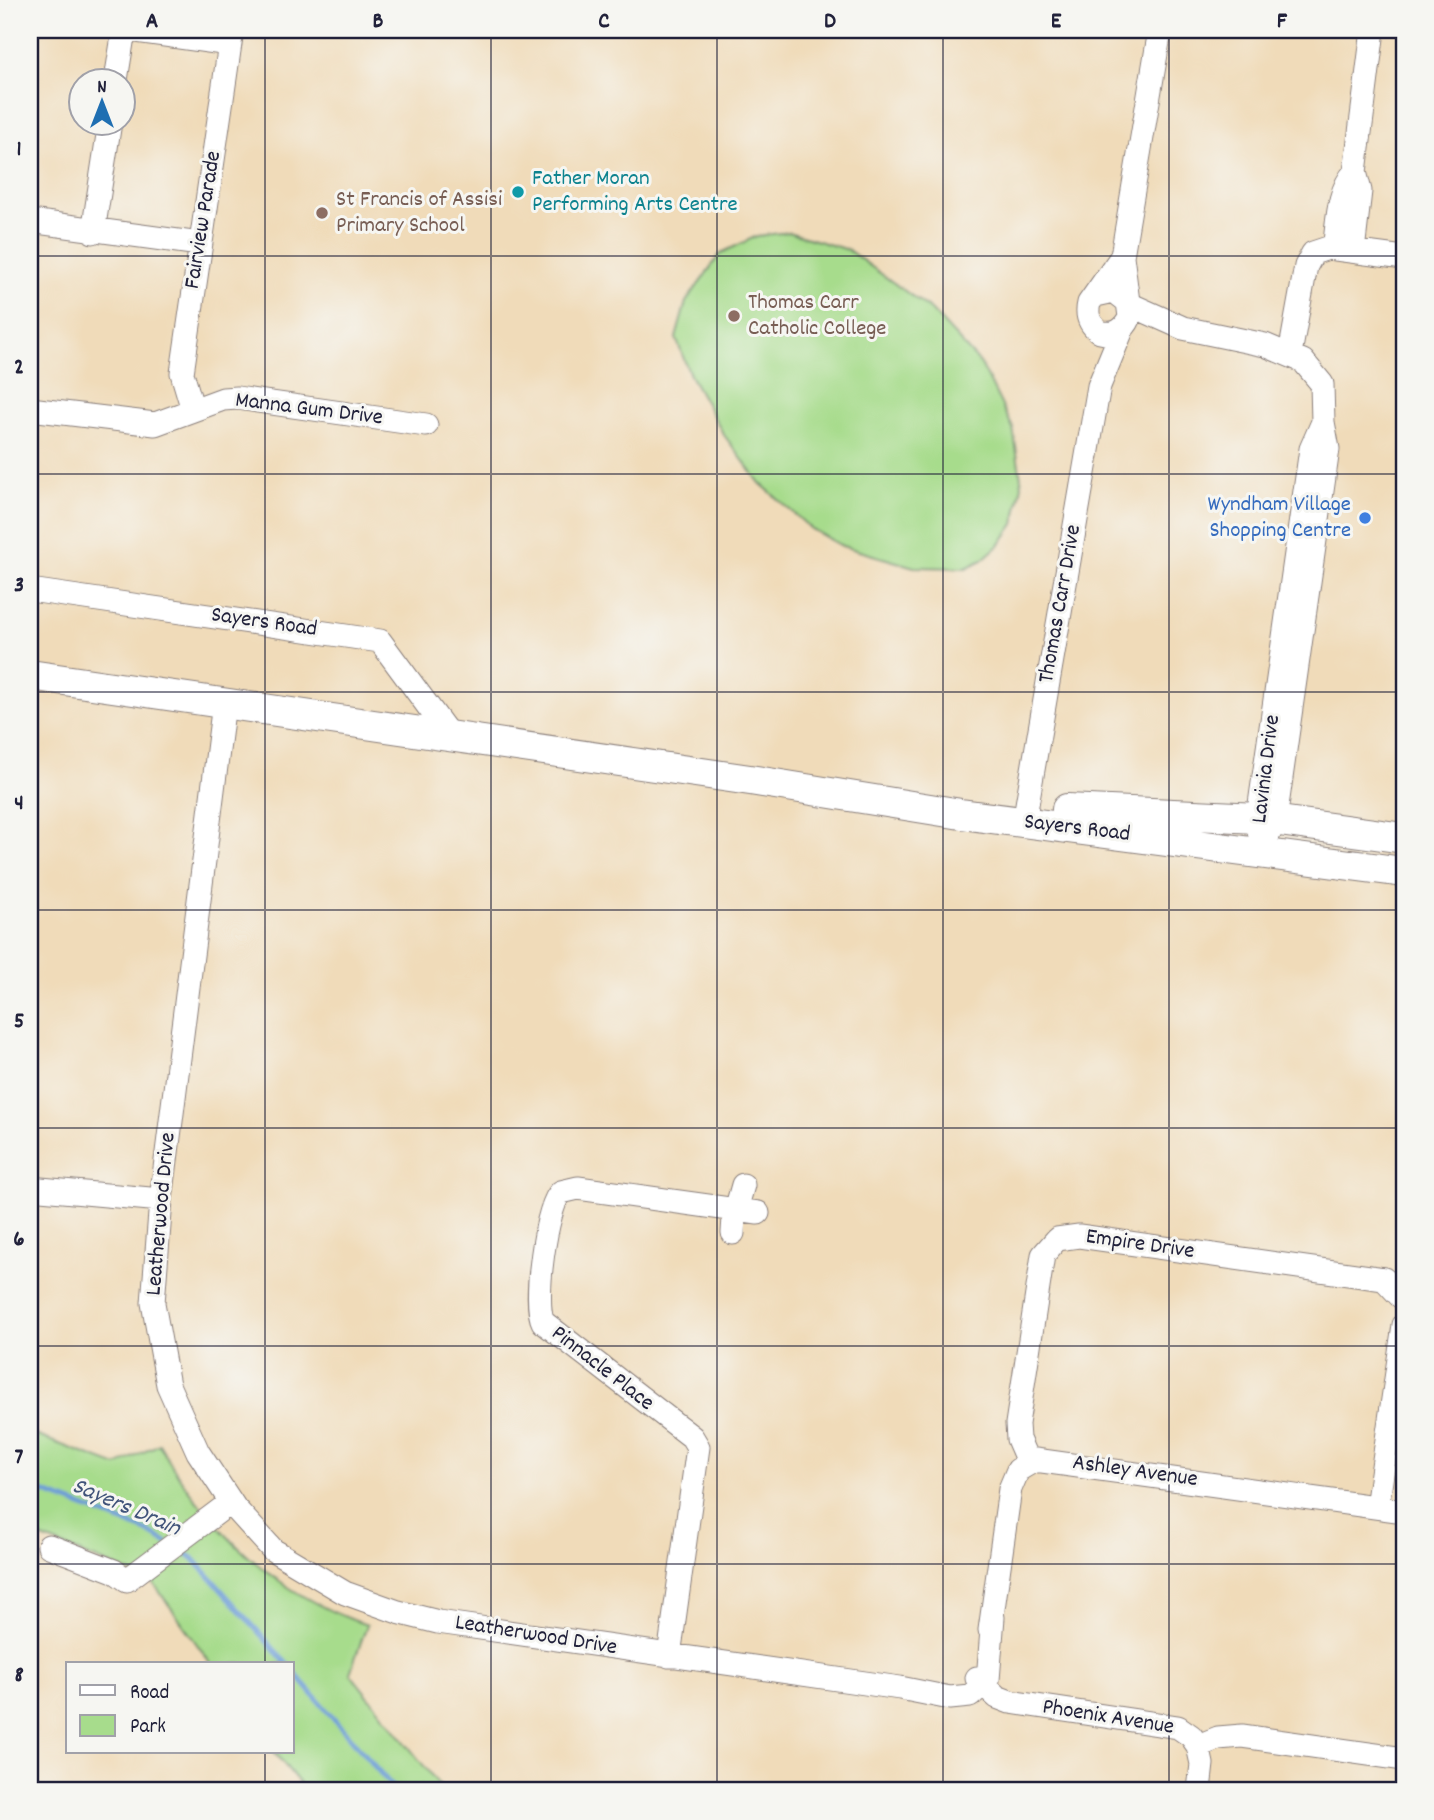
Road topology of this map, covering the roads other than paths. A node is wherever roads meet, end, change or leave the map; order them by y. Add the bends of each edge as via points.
1 (126, 30) edge
2 (1160, 30) edge
3 (1373, 30) edge
4 (231, 37) edge
5 (119, 66) edge
6 (108, 136) edge
7 (30, 221) edge
8 (93, 232) junction
9 (200, 244) junction
10 (1343, 250) junction
11 (1122, 256) junction
12 (1404, 258) edge
13 (1096, 295) junction
14 (1128, 303) junction
15 (1093, 327) junction
16 (1183, 328) junction
17 (1123, 329) junction
18 (1290, 354) junction
19 (1099, 386) junction
20 (30, 409) edge
21 (193, 410) junction
22 (426, 425) dead end
23 (30, 590) edge
24 (30, 675) edge
25 (224, 703) junction
26 (450, 736) junction
27 (1026, 814) junction
28 (1266, 819) junction
29 (1404, 838) edge
30 (1261, 852) junction
31 (1404, 872) edge
32 (743, 1185) dead end
33 (30, 1188) edge
34 (161, 1200) junction
35 (747, 1211) junction
36 (733, 1233) dead end
37 (1403, 1299) edge
38 (1404, 1325) edge
39 (1028, 1462) junction
40 (231, 1502) junction
41 (1377, 1507) junction
42 (1404, 1511) edge
43 (50, 1546) dead end
44 (669, 1656) junction
45 (981, 1681) junction
46 (1198, 1746) junction
47 (1404, 1759) edge
48 (1199, 1790) edge

1 - 4 street
1 - 5 street
2 - 11 street
3 - 10 street via 1355,172 1343,194
4 - 9 street, Fairview Parade
6 - 8 street
7 - 8 street
8 - 9 street
9 - 21 street, Fairview Parade via 182,373
10 - 12 street
10 - 18 street via 1317,251 1308,259
11 - 13 street
11 - 14 street
13 - 14 street via 1114,291
13 - 15 street via 1087,310
14 - 16 street, Lavinia Drive
14 - 17 street via 1130,317
15 - 17 street via 1107,334
15 - 19 street, Thomas Carr Drive
16 - 17 street, Lavinia Drive
16 - 18 street, Lavinia Drive
17 - 19 street, Thomas Carr Drive
18 - 28 street, Lavinia Drive via 1319,376 1324,393 1323,422 1311,449
19 - 27 street, Thomas Carr Drive
20 - 21 street, Manna Gum Drive via 139,424 166,421
21 - 22 street, Manna Gum Drive via 237,398
23 - 26 street, Sayers Road via 380,641
24 - 25 main road, Sayers Road
25 - 26 main road, Sayers Road
25 - 34 street, Leatherwood Drive
26 - 27 main road, Sayers Road via 750,780 931,793
27 - 28 main road, Sayers Road via 1084,811
27 - 30 main road, Sayers Road
28 - 29 main road, Sayers Road
28 - 30 street, Lavinia Drive
30 - 31 main road, Sayers Road
32 - 35 street
33 - 34 street
34 - 40 street, Leatherwood Drive via 153,1303 168,1385 198,1452
35 - 36 street
35 - 44 street, Pinnacle Place via 578,1188 561,1192 552,1205 540,1316 556,1335 676,1427 690,1447 694,1473
37 - 39 street, Empire Drive via 1384,1279 1079,1236 1057,1239 1043,1255 1017,1424
38 - 41 street
39 - 41 street, Ashley Avenue via 1049,1459
39 - 45 street via 1018,1470 1010,1489
40 - 43 street via 127,1580
40 - 44 street, Leatherwood Drive via 273,1550 345,1593 398,1612
41 - 42 street, Ashley Avenue
44 - 45 street, Leatherwood Drive via 959,1698 974,1694
45 - 46 street, Phoenix Avenue via 1010,1702 1178,1727
46 - 47 street, Phoenix Avenue via 1242,1736
46 - 48 street via 1202,1764

